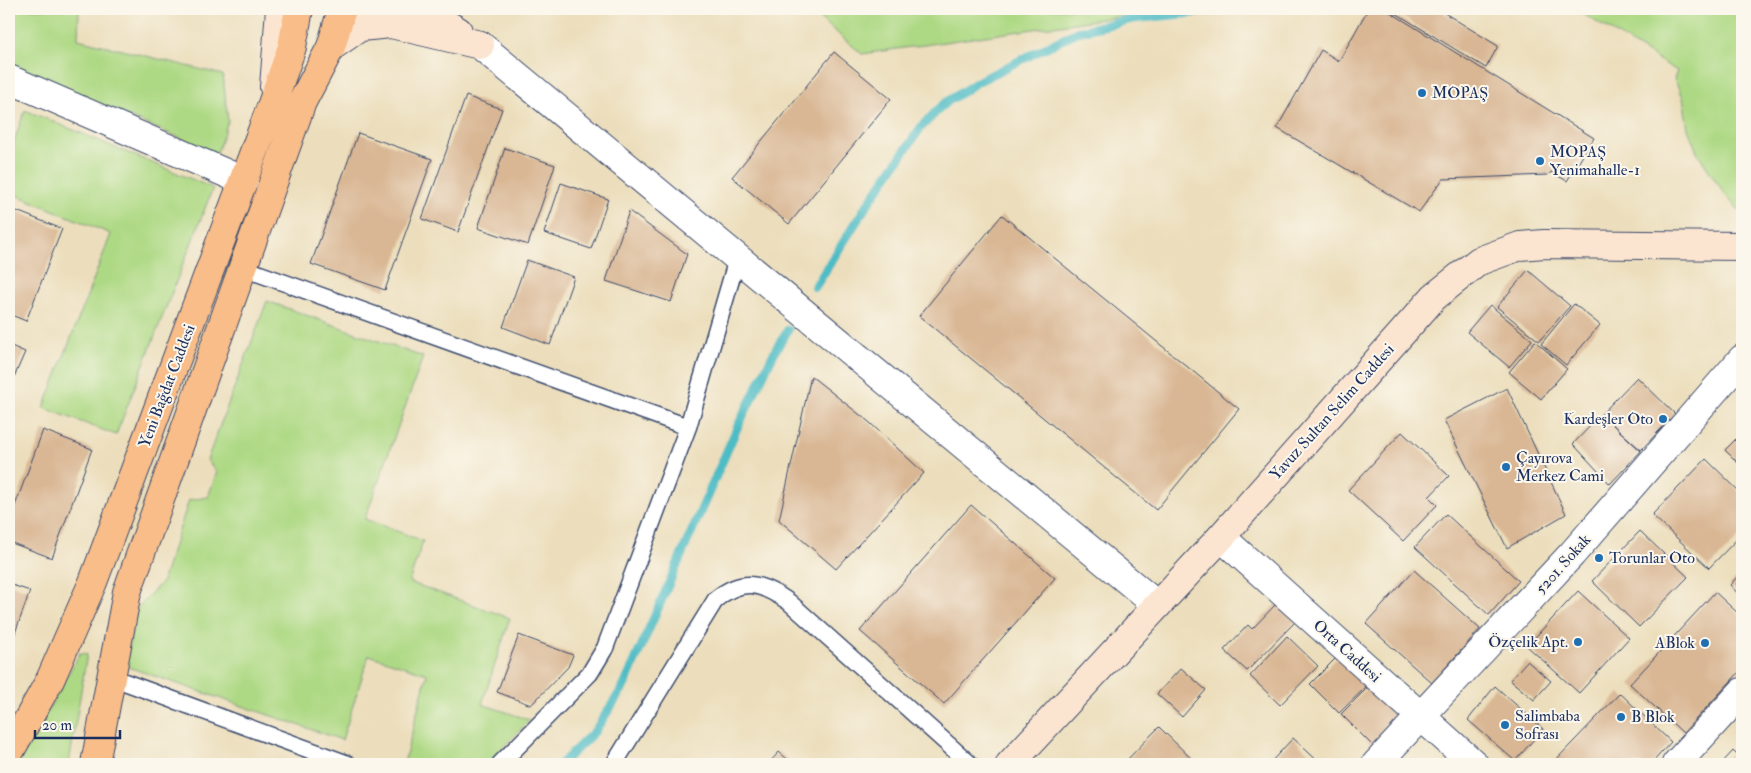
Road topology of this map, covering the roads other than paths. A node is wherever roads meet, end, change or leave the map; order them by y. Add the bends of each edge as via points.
1 (280, 9) edge
2 (298, 9) edge
3 (342, 9) edge
4 (421, 9) edge
5 (462, 11) edge
6 (480, 45) junction
7 (331, 47) junction
8 (11, 86) edge
9 (272, 104) junction
10 (244, 181) junction
11 (1742, 246) edge
12 (737, 259) junction
13 (242, 268) junction
14 (1742, 359) edge
15 (688, 427) junction
16 (1221, 537) junction
17 (1157, 605) junction
18 (111, 677) junction
19 (1742, 692) edge
20 (1420, 717) junction
21 (9, 753) edge
22 (94, 764) edge
23 (348, 764) edge
24 (500, 764) edge
25 (614, 764) edge
26 (970, 764) edge
27 (1010, 764) edge
28 (1376, 764) edge
29 (1474, 764) edge
30 (1676, 764) edge

1 - 9 main road
2 - 9 main road, Yeni Bağdat Caddesi via 292,46
3 - 7 main road, Yeni Bağdat Caddesi
4 - 6 main road
5 - 6 main road
6 - 7 main road via 391,24 360,27
6 - 12 street
7 - 13 main road, Yeni Bağdat Caddesi via 302,102
8 - 10 street
9 - 10 main road, Yeni Bağdat Caddesi
10 - 21 main road, Yeni Bağdat Caddesi via 93,582 50,680
11 - 16 main road, Yavuz Sultan Selim Caddesi via 1544,244 1520,246 1479,261 1434,297
12 - 15 lane
12 - 17 street
13 - 15 lane
13 - 18 main road, Yeni Bağdat Caddesi via 127,592
14 - 20 street, 5201. Sokak via 1552,576
15 - 24 lane via 599,662
16 - 17 main road, Yavuz Sultan Selim Caddesi
16 - 20 street, Orta Caddesi
17 - 27 main road, Yavuz Sultan Selim Caddesi
18 - 22 main road, Yeni Bağdat Caddesi
18 - 23 lane
19 - 30 street
20 - 28 street, 5201. Sokak
20 - 29 street, Orta Caddesi
25 - 26 lane via 716,599 731,587 746,584 776,593 789,602

